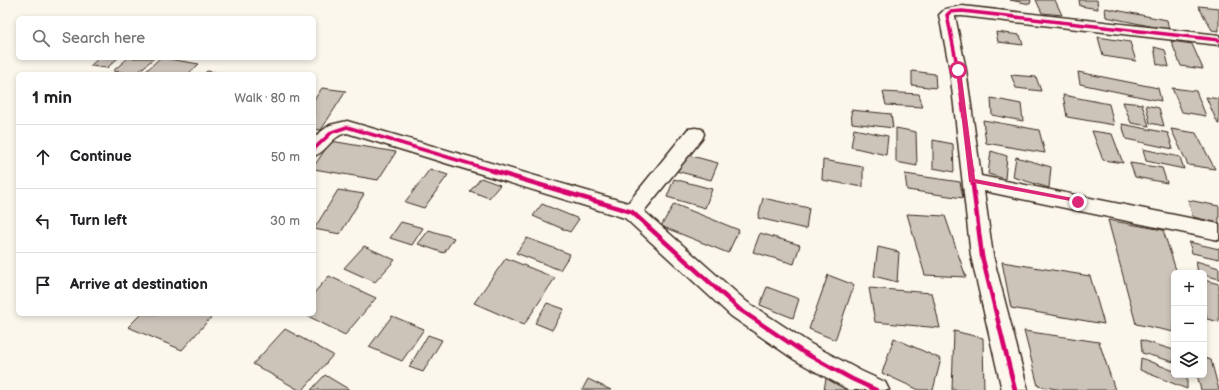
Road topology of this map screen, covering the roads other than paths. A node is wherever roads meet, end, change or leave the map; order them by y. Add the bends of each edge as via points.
1 (1219, 40) edge
2 (695, 134) dead end
3 (316, 147) edge
4 (972, 181) junction
5 (632, 212) junction
6 (1219, 232) edge
7 (876, 390) edge
8 (1015, 390) edge

1 - 4 street via 950,12 947,18 958,70
2 - 5 street
3 - 5 street via 332,131 347,127
4 - 6 street
4 - 8 street via 982,256
5 - 7 street via 739,309 803,352

